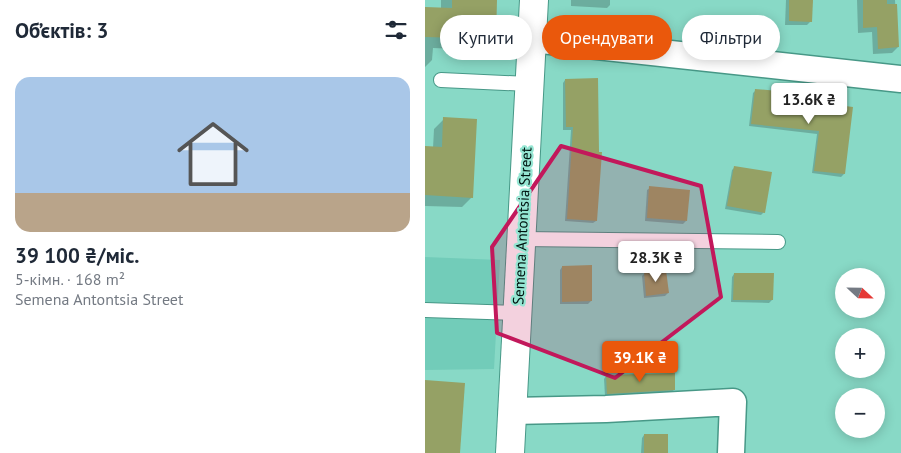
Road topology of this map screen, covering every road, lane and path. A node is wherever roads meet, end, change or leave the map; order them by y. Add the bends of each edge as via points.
1 (534, 0) edge
2 (532, 39) joint
3 (531, 60) edge
4 (901, 79) edge
5 (441, 80) dead end
6 (529, 84) junction
7 (521, 239) junction
8 (778, 242) dead end
9 (425, 310) edge
10 (517, 313) junction
11 (512, 411) junction
12 (510, 453) edge
13 (731, 453) edge

1 - 2 street, Semena Antontsia Street
2 - 4 street
3 - 6 street, Semena Antontsia Street
5 - 6 lane
6 - 7 street, Semena Antontsia Street
7 - 8 lane
7 - 10 street, Semena Antontsia Street
9 - 10 lane
10 - 11 street, Semena Antontsia Street
11 - 12 street, Semena Antontsia Street
11 - 13 street via 733,402

